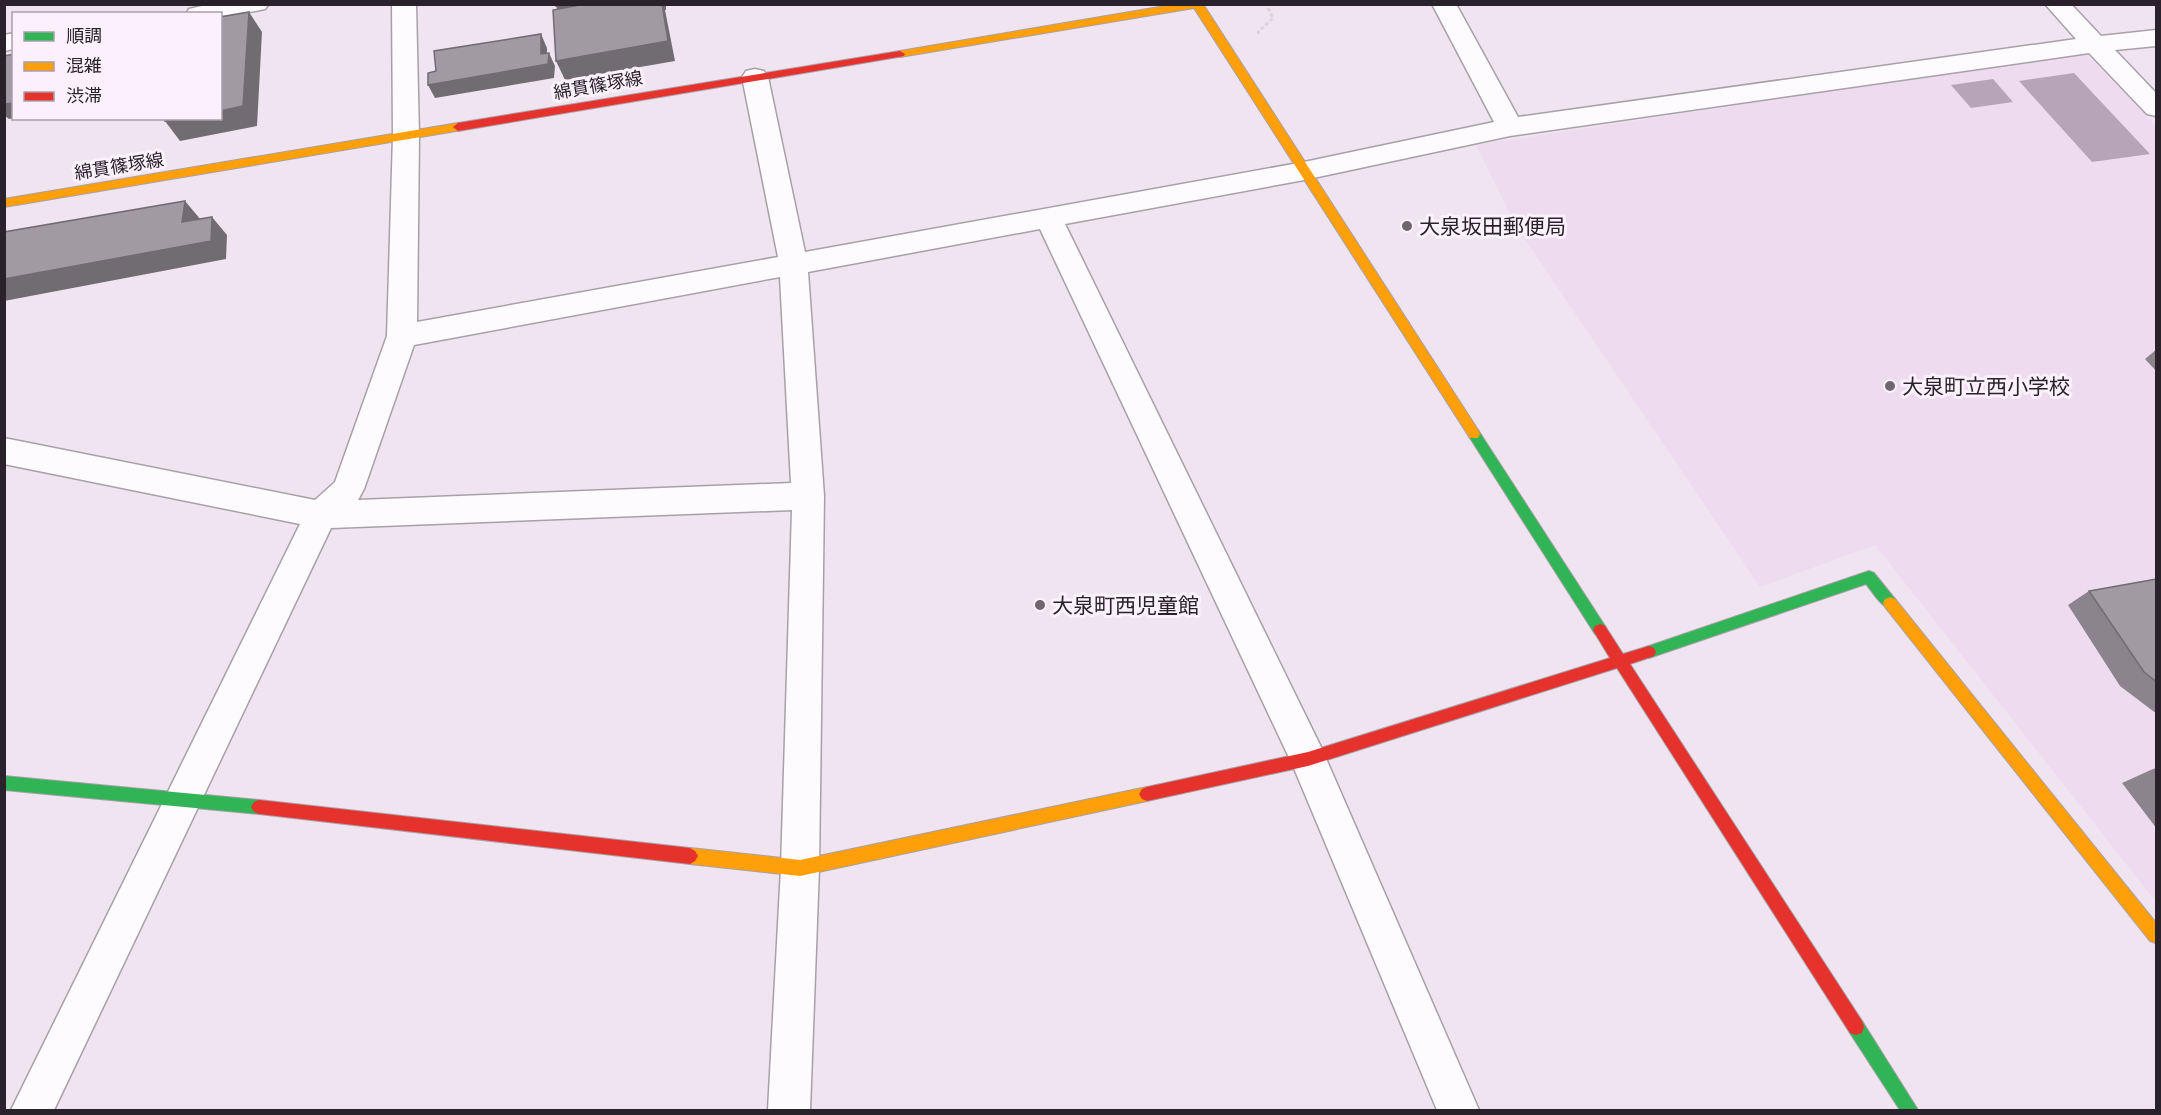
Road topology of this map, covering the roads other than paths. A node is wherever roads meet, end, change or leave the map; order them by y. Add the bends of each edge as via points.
1 (257, 4) edge
2 (404, 4) edge
3 (1444, 4) edge
4 (2057, 4) edge
5 (1197, 5) edge
6 (210, 12) edge
7 (2157, 38) edge
8 (2096, 44) junction
9 (755, 77) junction
10 (2157, 108) edge
11 (1510, 127) junction
12 (406, 136) junction
13 (1304, 171) junction
14 (4, 203) edge
15 (1047, 218) junction
16 (793, 263) junction
17 (402, 336) junction
18 (4, 451) edge
19 (808, 496) junction
20 (321, 515) junction
21 (1619, 662) junction
22 (1308, 759) junction
23 (4, 783) edge
24 (182, 798) junction
25 (800, 868) junction
26 (2157, 935) edge
27 (32, 1110) edge
28 (789, 1110) edge
29 (1458, 1110) edge
30 (1910, 1110) edge

1 - 6 street
2 - 12 street
3 - 11 street
4 - 8 street
5 - 9 street, 綿貫篠塚線
5 - 13 street
7 - 8 street
8 - 10 street
8 - 11 street
9 - 12 street, 綿貫篠塚線
9 - 16 street
11 - 13 street
12 - 14 street, 綿貫篠塚線
12 - 17 street
13 - 15 street
13 - 21 street
15 - 16 street
15 - 22 street
16 - 17 street
16 - 19 street
17 - 20 street via 348,489
18 - 20 street
19 - 20 street
19 - 25 street
20 - 24 street
21 - 22 street
21 - 26 street via 1869,577
21 - 30 street
22 - 25 street
22 - 29 street
23 - 24 street
24 - 25 street
24 - 27 street
25 - 28 street

